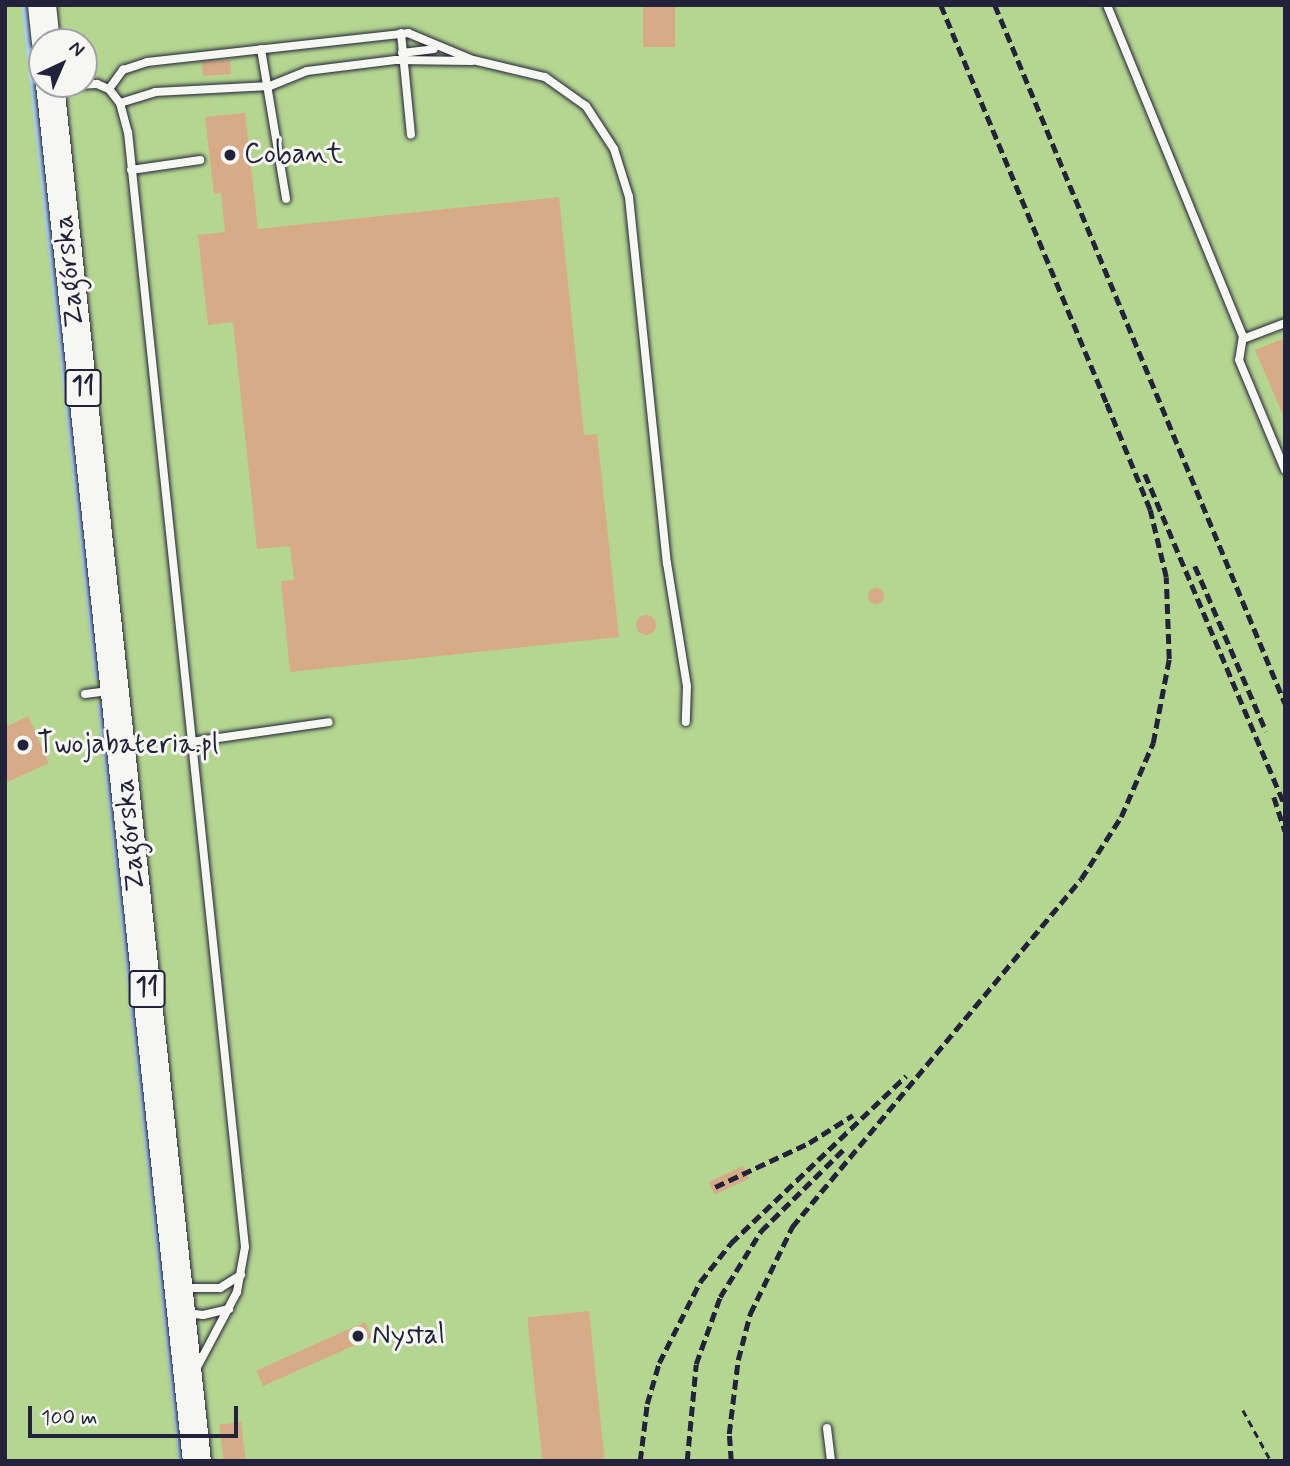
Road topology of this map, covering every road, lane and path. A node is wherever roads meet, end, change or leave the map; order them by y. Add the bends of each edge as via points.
1 (42, 5) edge
2 (1107, 5) edge
3 (44, 28) edge
4 (401, 33) junction
5 (261, 49) junction
6 (439, 49) junction
7 (403, 57) junction
8 (473, 60) junction
9 (98, 84) edge
10 (270, 86) junction
11 (108, 89) junction
12 (51, 98) edge
13 (120, 103) junction
14 (411, 135) dead end
15 (200, 160) dead end
16 (131, 170) junction
17 (286, 199) dead end
18 (1285, 323) edge
19 (1243, 339) junction
20 (1285, 470) edge
21 (115, 690) junction
22 (85, 694) dead end
23 (329, 722) dead end
24 (686, 722) dead end
25 (191, 742) junction
26 (241, 1275) junction
27 (180, 1300) junction
28 (229, 1310) junction
29 (189, 1383) junction
30 (1243, 1410) dead end
31 (827, 1428) dead end
32 (197, 1461) edge
33 (831, 1461) edge
34 (1271, 1461) edge

1 - 3 highway
2 - 19 lane
4 - 5 lane
4 - 6 lane
4 - 7 lane
5 - 10 lane
5 - 11 lane via 147,62 123,70
6 - 7 lane
6 - 8 lane
7 - 8 lane
7 - 10 lane via 307,71
7 - 14 lane
8 - 24 lane via 534,72 567,90 595,116 623,172 676,633 687,686
9 - 11 lane
10 - 13 lane via 155,92
10 - 17 lane
11 - 13 lane
12 - 21 highway, Zagórska / 11
13 - 16 lane
15 - 16 lane
16 - 25 lane
18 - 19 lane
19 - 20 lane via 1239,360
21 - 22 lane
21 - 27 highway, Zagórska / 11
23 - 25 lane
25 - 26 lane via 244,1247
26 - 27 lane via 220,1288
26 - 28 lane
27 - 28 lane via 202,1315
27 - 29 highway, Zagórska / 11
28 - 29 lane
29 - 32 highway, Zagórska / 11
30 - 34 path
31 - 33 lane

